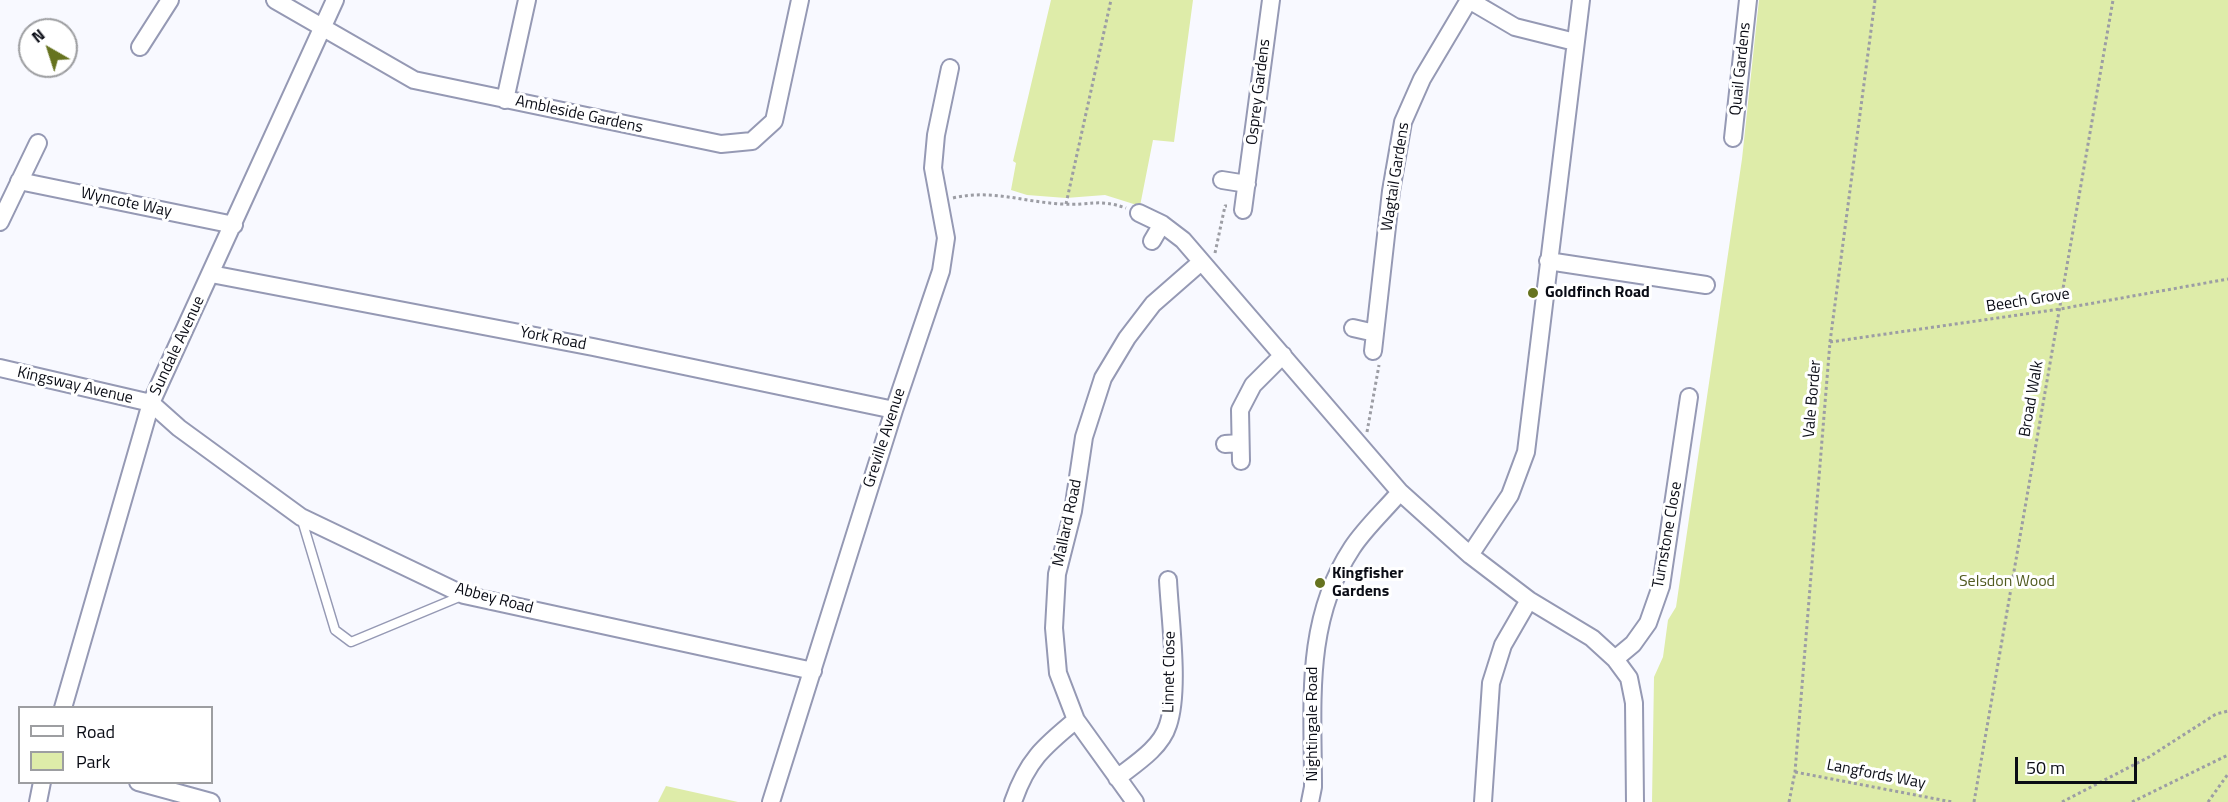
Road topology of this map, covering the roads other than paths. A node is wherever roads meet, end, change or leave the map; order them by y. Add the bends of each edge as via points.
1 (170, 0) edge
2 (274, 0) edge
3 (335, 0) edge
4 (527, 0) edge
5 (800, 0) edge
6 (1271, 0) edge
7 (1469, 0) edge
8 (1581, 0) edge
9 (1748, 0) edge
10 (321, 28) junction
11 (1575, 42) junction
12 (140, 46) dead end
13 (950, 68) dead end
14 (505, 100) junction
15 (1733, 138) dead end
16 (38, 143) dead end
17 (1222, 180) dead end
18 (19, 181) junction
19 (1247, 184) junction
20 (1243, 210) road end
21 (1139, 213) road end
22 (0, 222) edge
23 (1162, 224) junction
24 (234, 225) junction
25 (1152, 241) dead end
26 (1548, 261) junction
27 (1201, 262) junction
28 (212, 274) junction
29 (1706, 285) dead end
30 (1353, 328) dead end
31 (1375, 333) junction
32 (1373, 351) road end
33 (1283, 355) junction
34 (0, 368) edge
35 (1689, 397) dead end
36 (151, 403) junction
37 (894, 410) junction
38 (1241, 461) dead end
39 (1400, 492) junction
40 (301, 517) junction
41 (1470, 555) junction
42 (1168, 580) dead end
43 (464, 595) junction
44 (1529, 600) junction
45 (1615, 659) junction
46 (813, 671) junction
47 (64, 706) edge
48 (1076, 720) junction
49 (1117, 778) junction
50 (42, 784) edge
51 (142, 784) edge
52 (38, 802) edge
53 (211, 802) edge
54 (771, 802) edge
55 (1013, 802) edge
56 (1135, 802) edge
57 (1310, 802) edge
58 (1483, 802) edge
59 (1635, 802) edge

1 - 12 street
2 - 10 street, Ambleside Gardens
3 - 10 street, Sundale Avenue
4 - 14 street
5 - 14 street, Ambleside Gardens via 774,121 752,141 721,144
6 - 19 street, Osprey Gardens
7 - 11 street via 1515,27
7 - 31 street, Wagtail Gardens via 1422,78 1403,122
8 - 11 street
9 - 15 street, Quail Gardens
10 - 14 street, Ambleside Gardens via 414,80
10 - 24 street, Sundale Avenue
11 - 26 street
13 - 37 street, Greville Avenue via 933,168 946,238 941,272
16 - 18 street
17 - 19 street
18 - 22 street
18 - 24 street, Wyncote Way
19 - 20 street, Osprey Gardens
21 - 23 street
23 - 25 street
23 - 27 street via 1183,240
24 - 28 street, Sundale Avenue
26 - 29 street
26 - 41 street via 1526,452 1510,495
27 - 33 street
27 - 48 street, Mallard Road via 1153,304 1127,338 1103,378 1084,437 1057,574 1054,628 1058,673
28 - 36 street, Sundale Avenue
28 - 37 street, York Road via 594,347
30 - 31 street
31 - 32 street, Wagtail Gardens
33 - 38 street via 1253,385 1240,410 1233,443
33 - 39 street
34 - 36 street, Kingsway Avenue
35 - 45 street, Turnstone Close via 1661,586 1648,623 1633,644
36 - 40 street, Abbey Road
36 - 47 street, Sundale Avenue
37 - 46 street, Greville Avenue
39 - 41 street
39 - 57 street, Nightingale Road via 1352,547 1326,596 1312,661
40 - 43 street, Abbey Road
40 - 43 lane via 335,630 351,642
41 - 44 street
42 - 49 street, Linnet Close via 1173,694 1168,726 1156,745
43 - 46 street, Abbey Road
44 - 45 street via 1592,638
44 - 58 street via 1503,645 1491,683
45 - 59 street via 1629,678 1634,703
46 - 54 street, Greville Avenue
48 - 49 street, Mallard Road
48 - 55 street via 1028,765
49 - 56 street, Mallard Road
50 - 52 street
51 - 53 street

